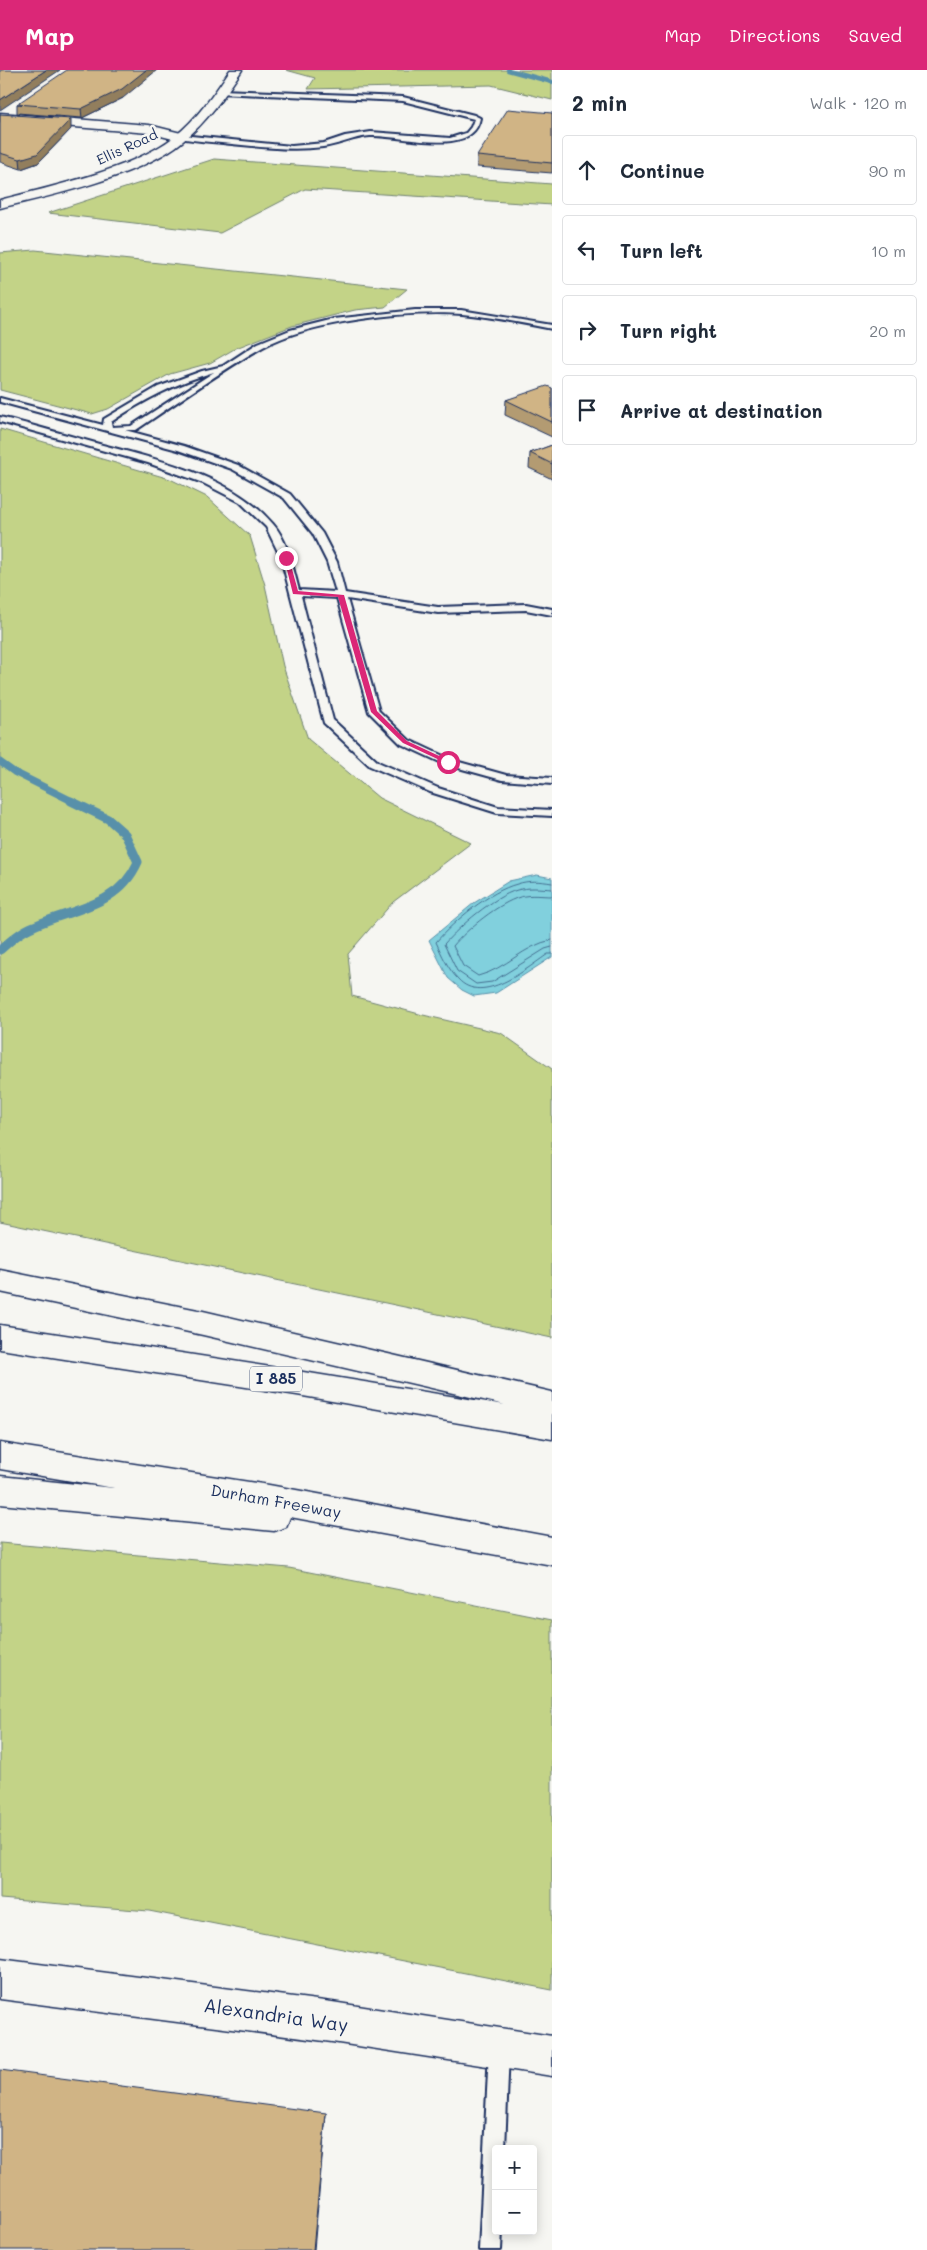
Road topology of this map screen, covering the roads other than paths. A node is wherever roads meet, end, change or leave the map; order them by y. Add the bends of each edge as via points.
1 (236, 70) edge
2 (220, 92) junction
3 (15, 106) edge
4 (174, 136) junction
5 (0, 204) edge
6 (552, 327) edge
7 (233, 364) junction
8 (0, 400) edge
9 (0, 418) edge
10 (97, 436) junction
11 (295, 593) junction
12 (341, 595) junction
13 (552, 612) edge
14 (552, 781) edge
15 (552, 813) edge
16 (0, 1281) edge
17 (0, 1337) edge
18 (552, 1404) edge
19 (552, 1426) edge
20 (0, 1456) edge
21 (0, 1490) edge
22 (480, 1537) junction
23 (552, 1551) edge
24 (0, 1979) edge
25 (500, 2048) junction
26 (552, 2056) edge
27 (490, 2250) edge

1 - 2 main road, Ellis Road
2 - 4 main road, Ellis Road via 203,115
2 - 4 lane via 404,100 472,116 477,118 477,122 461,139 378,134 310,148
3 - 4 main road via 0,117
4 - 5 main road, Ellis Road via 148,156 110,173
6 - 7 lane via 461,312 375,315 334,321 294,332 261,345
7 - 10 lane via 133,428
7 - 10 lane via 186,376 134,401 107,421
8 - 10 lane
9 - 10 lane
10 - 11 lane via 151,461 206,481 243,500 270,526 286,558
10 - 12 lane via 181,448 235,467 287,496 317,533 332,562
11 - 12 lane
11 - 15 lane via 328,721 374,764 434,790 497,810
12 - 13 lane via 438,610 526,607
12 - 14 lane via 374,712 405,742 448,762 506,778
16 - 18 main road via 203,1323
17 - 19 main road, I 885
20 - 22 main road, Durham Freeway
21 - 22 main road
22 - 23 main road, Durham Freeway
24 - 25 main road, Alexandria Way via 332,2022
25 - 26 main road, Alexandria Way
25 - 27 lane

